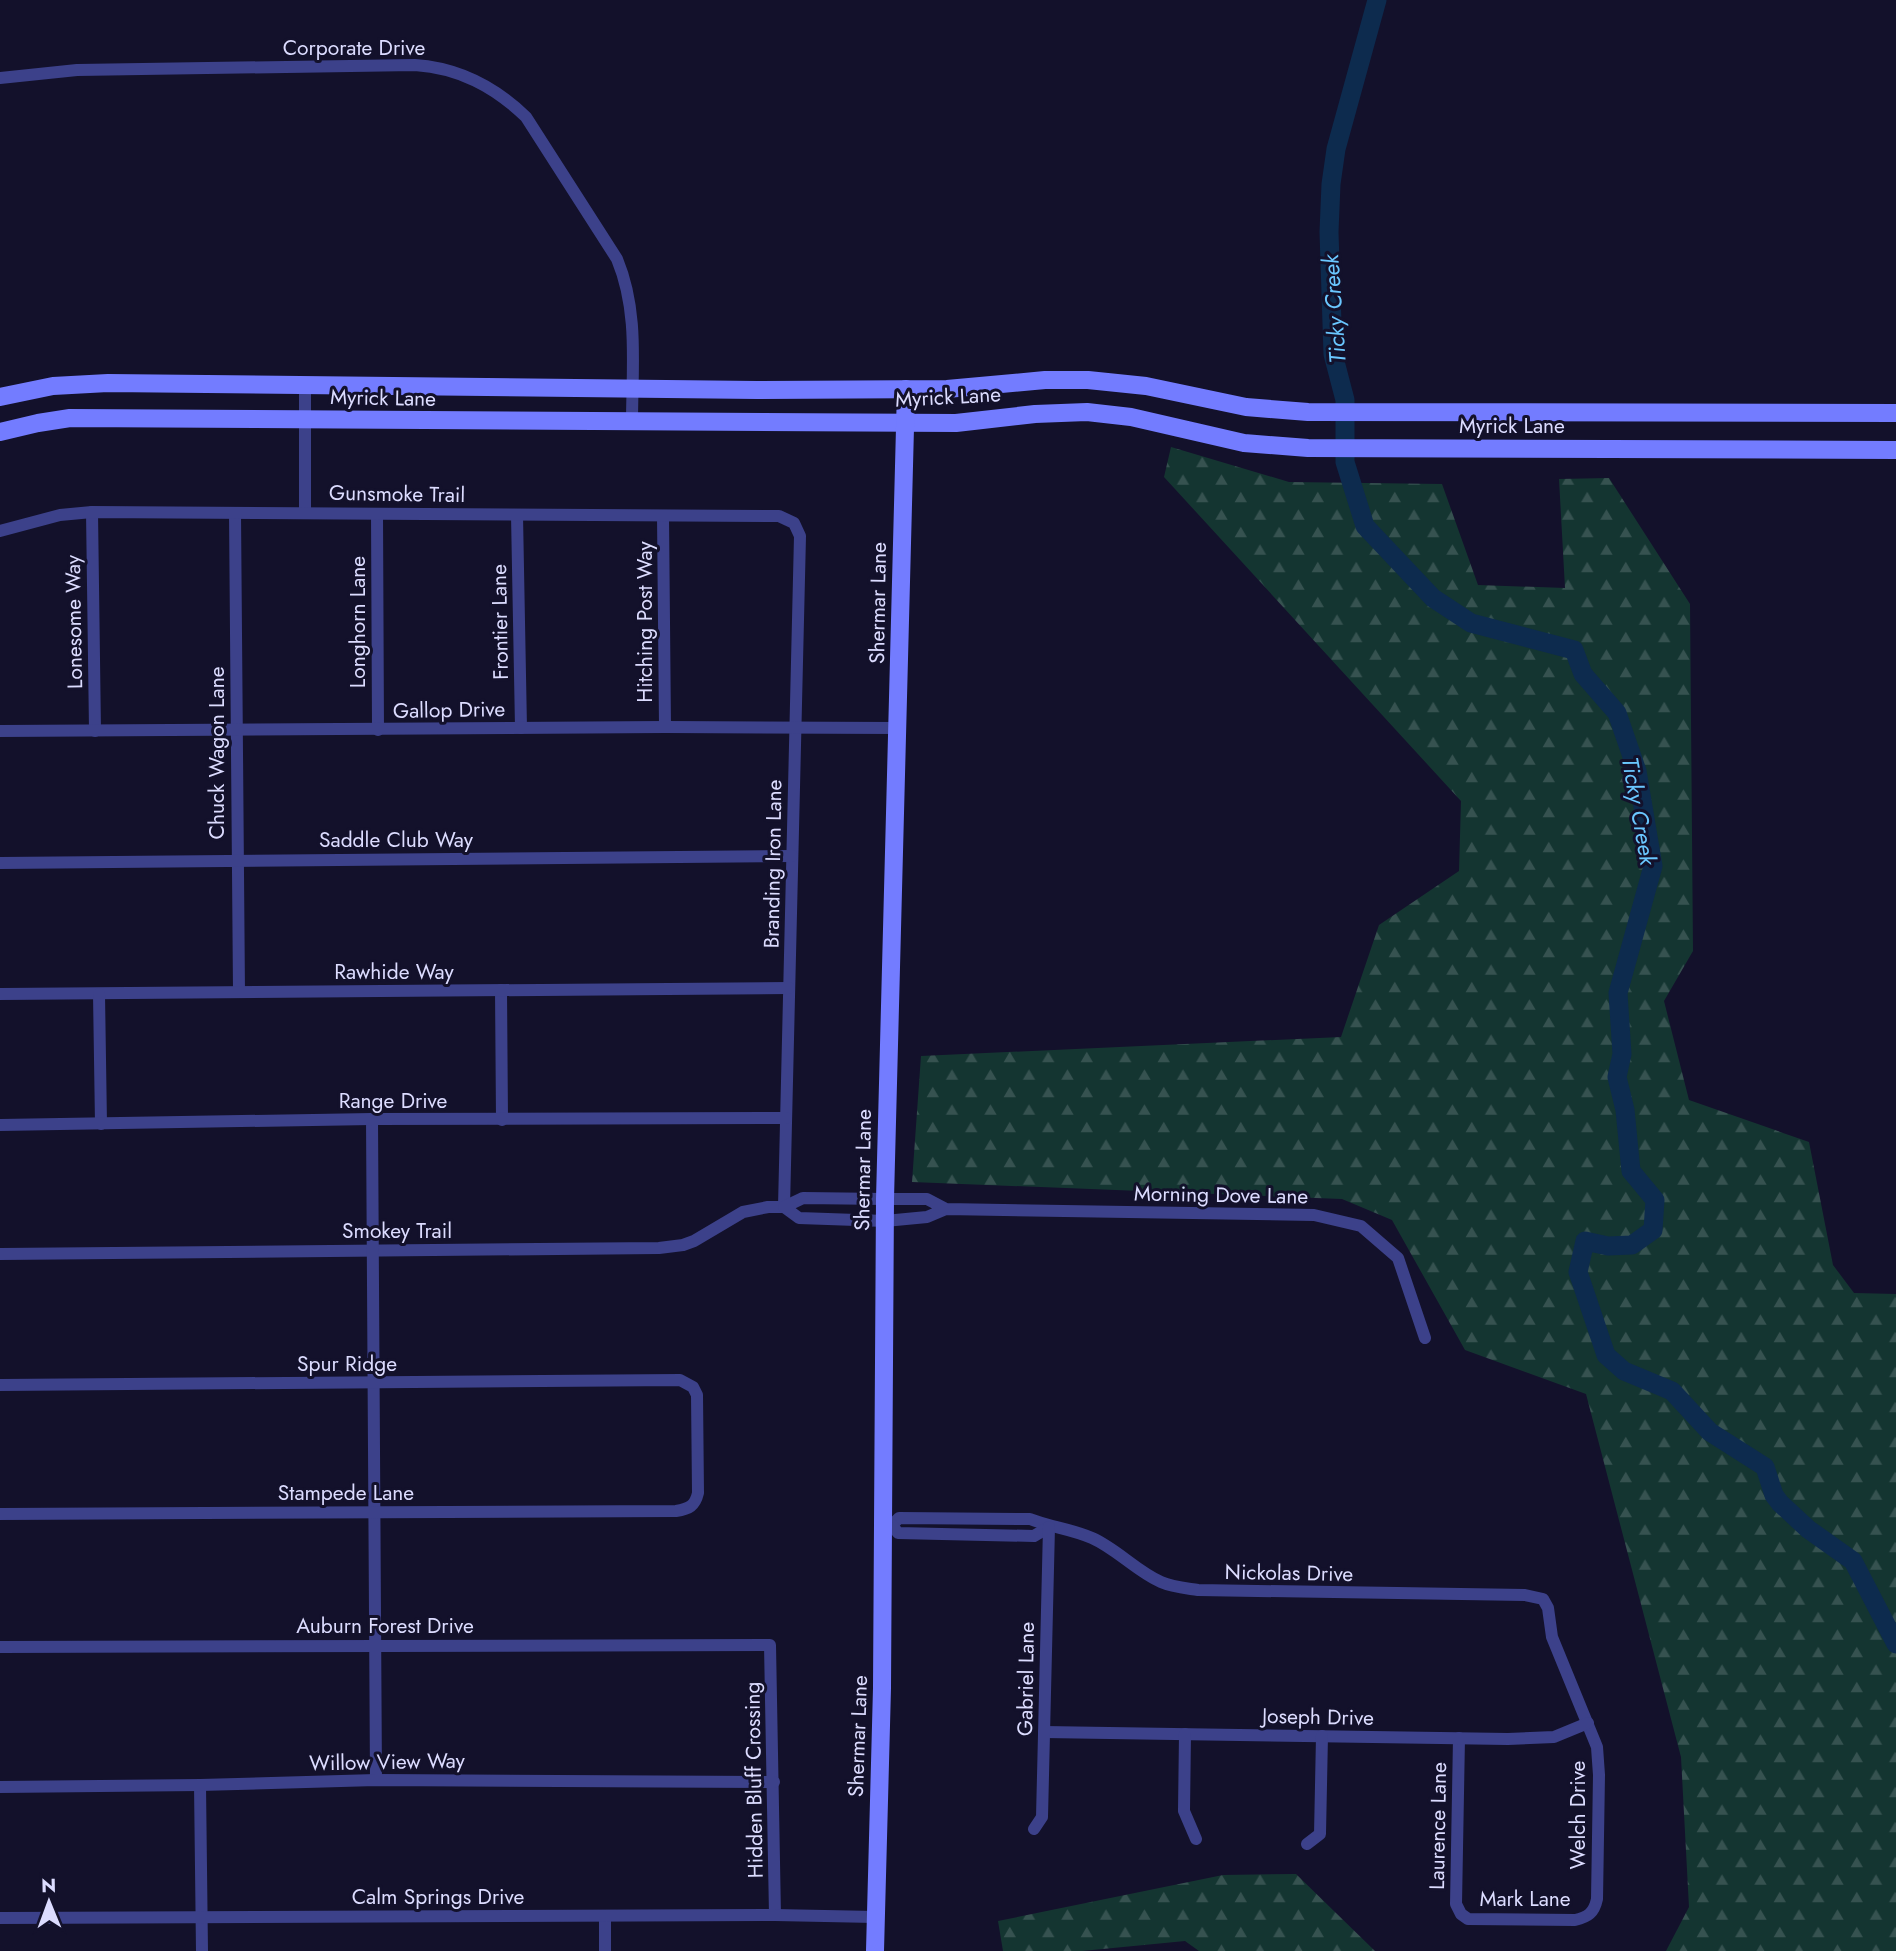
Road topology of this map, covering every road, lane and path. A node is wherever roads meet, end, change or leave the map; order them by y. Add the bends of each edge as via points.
1 (0, 78) edge
2 (305, 384) junction
3 (632, 388) junction
4 (905, 389) junction
5 (0, 397) edge
6 (1896, 413) edge
7 (305, 420) junction
8 (632, 423) junction
9 (905, 423) junction
10 (0, 432) edge
11 (1896, 450) edge
12 (92, 512) junction
13 (305, 512) junction
14 (234, 513) junction
15 (377, 514) junction
16 (517, 515) junction
17 (663, 516) junction
18 (794, 523) joint
19 (0, 531) edge
20 (665, 727) junction
21 (521, 728) junction
22 (796, 728) junction
23 (898, 728) junction
24 (236, 729) junction
25 (378, 730) junction
26 (0, 731) edge
27 (95, 731) junction
28 (792, 856) junction
29 (237, 860) junction
30 (0, 863) edge
31 (789, 988) junction
32 (501, 990) junction
33 (239, 992) junction
34 (0, 994) edge
35 (99, 994) junction
36 (786, 1118) junction
37 (372, 1119) junction
38 (502, 1120) junction
39 (101, 1124) junction
40 (0, 1125) edge
41 (885, 1199) junction
42 (784, 1207) junction
43 (946, 1209) junction
44 (885, 1221) junction
45 (374, 1250) junction
46 (0, 1254) edge
47 (1424, 1338) dead end
48 (375, 1383) junction
49 (0, 1385) edge
50 (691, 1507) joint
51 (375, 1512) junction
52 (0, 1514) edge
53 (888, 1525) junction
54 (1049, 1527) junction
55 (1543, 1599) joint
56 (376, 1645) junction
57 (771, 1645) joint
58 (0, 1647) edge
59 (1588, 1723) junction
60 (1044, 1732) junction
61 (1185, 1734) junction
62 (1322, 1736) junction
63 (1459, 1738) junction
64 (376, 1780) junction
65 (774, 1782) junction
66 (200, 1785) junction
67 (0, 1787) edge
68 (1034, 1829) dead end
69 (1196, 1839) dead end
70 (1307, 1844) dead end
71 (1461, 1914) joint
72 (1590, 1914) joint
73 (775, 1915) junction
74 (605, 1916) junction
75 (202, 1917) junction
76 (875, 1917) junction
77 (0, 1918) edge
78 (202, 1951) edge
79 (605, 1951) edge
80 (875, 1951) edge

1 - 3 street, Corporate Drive via 77,70 415,65 452,70 473,79 526,117 617,259 632,313
2 - 3 street, Myrick Lane
2 - 5 street, Myrick Lane via 78,384
2 - 7 street
3 - 4 street, Myrick Lane
3 - 8 street, Corporate Drive
4 - 6 street, Myrick Lane via 1088,380 1146,386 1246,407 1308,412
4 - 9 street, Shermar Lane
7 - 8 street, Myrick Lane
7 - 10 street, Myrick Lane via 71,418
7 - 13 street
8 - 9 street, Myrick Lane
9 - 11 street, Myrick Lane via 1087,412 1131,417 1244,443 1308,448
9 - 23 street, Shermar Lane
12 - 14 street, Gunsmoke Trail
12 - 19 street, Gunsmoke Trail
12 - 27 street, Lonesome Way
13 - 14 street, Gunsmoke Trail
13 - 15 street, Gunsmoke Trail
14 - 24 street, Chuck Wagon Lane
15 - 16 street, Gunsmoke Trail
15 - 25 street, Longhorn Lane
16 - 17 street, Gunsmoke Trail
16 - 21 street, Frontier Lane
17 - 18 street, Gunsmoke Trail via 779,516
17 - 20 street, Hitching Post Way
18 - 22 street, Branding Iron Lane via 800,536
20 - 21 street, Gallop Drive
20 - 22 street, Gallop Drive
21 - 25 street, Gallop Drive
22 - 23 street, Gallop Drive
22 - 28 street, Branding Iron Lane
23 - 41 street, Shermar Lane
24 - 25 street, Gallop Drive
24 - 27 street, Gallop Drive
24 - 29 street, Chuck Wagon Lane
26 - 27 street, Gallop Drive
28 - 29 street, Saddle Club Way
28 - 31 street, Branding Iron Lane
29 - 30 street, Saddle Club Way
29 - 33 street, Chuck Wagon Lane
31 - 32 street, Rawhide Way
31 - 36 street, Branding Iron Lane
32 - 33 street, Rawhide Way
32 - 38 street
33 - 35 street, Rawhide Way
34 - 35 street, Rawhide Way
35 - 39 street
36 - 38 street, Range Drive
36 - 42 street, Branding Iron Lane
37 - 38 street, Range Drive
37 - 39 street, Range Drive
37 - 45 street
39 - 40 street, Range Drive
41 - 42 street, Smokey Trail via 803,1198
41 - 43 street, Morning Dove Lane via 928,1199
41 - 44 street, Shermar Lane
42 - 44 street, Smokey Trail via 799,1218
42 - 45 street, Smokey Trail via 743,1212 703,1237 671,1248
43 - 44 street, Morning Dove Lane via 927,1217
43 - 47 street, Morning Dove Lane via 1314,1215 1361,1226 1398,1258
44 - 53 street, Shermar Lane
45 - 46 street, Smokey Trail
45 - 48 street
48 - 49 street, Spur Ridge
48 - 50 street, Spur Ridge via 680,1380 693,1387 698,1402 698,1493
48 - 51 street
50 - 51 street, Stampede Lane via 676,1511
51 - 52 street, Stampede Lane
51 - 56 street
53 - 54 street, Nickolas Drive via 898,1534 1034,1536
53 - 76 street, Shermar Lane
54 - 55 street, Nickolas Drive via 1092,1538 1163,1583 1198,1590 1525,1595
54 - 60 street, Gabriel Lane
55 - 59 street, Welch Drive via 1552,1637
56 - 57 street, Auburn Forest Drive
56 - 58 street, Auburn Forest Drive
56 - 64 street
57 - 65 street, Hidden Bluff Crossing
59 - 63 street, Joseph Drive via 1554,1737
59 - 72 street, Welch Drive via 1597,1747 1599,1775 1597,1899
60 - 61 street, Joseph Drive
60 - 68 street, Gabriel Lane via 1042,1817
61 - 62 street, Joseph Drive
61 - 69 street via 1184,1811
62 - 63 street, Joseph Drive
62 - 70 street via 1320,1834
63 - 71 street, Laurence Lane via 1456,1904
64 - 65 street, Willow View Way
64 - 66 street, Willow View Way
65 - 73 street, Hidden Bluff Crossing
66 - 67 street, Willow View Way
66 - 75 street
71 - 72 street, Mark Lane via 1468,1919 1575,1920
73 - 74 street, Calm Springs Drive
73 - 76 street, Calm Springs Drive
74 - 75 street, Calm Springs Drive
74 - 79 street
75 - 77 street, Calm Springs Drive
75 - 78 street
76 - 80 street, Shermar Lane

